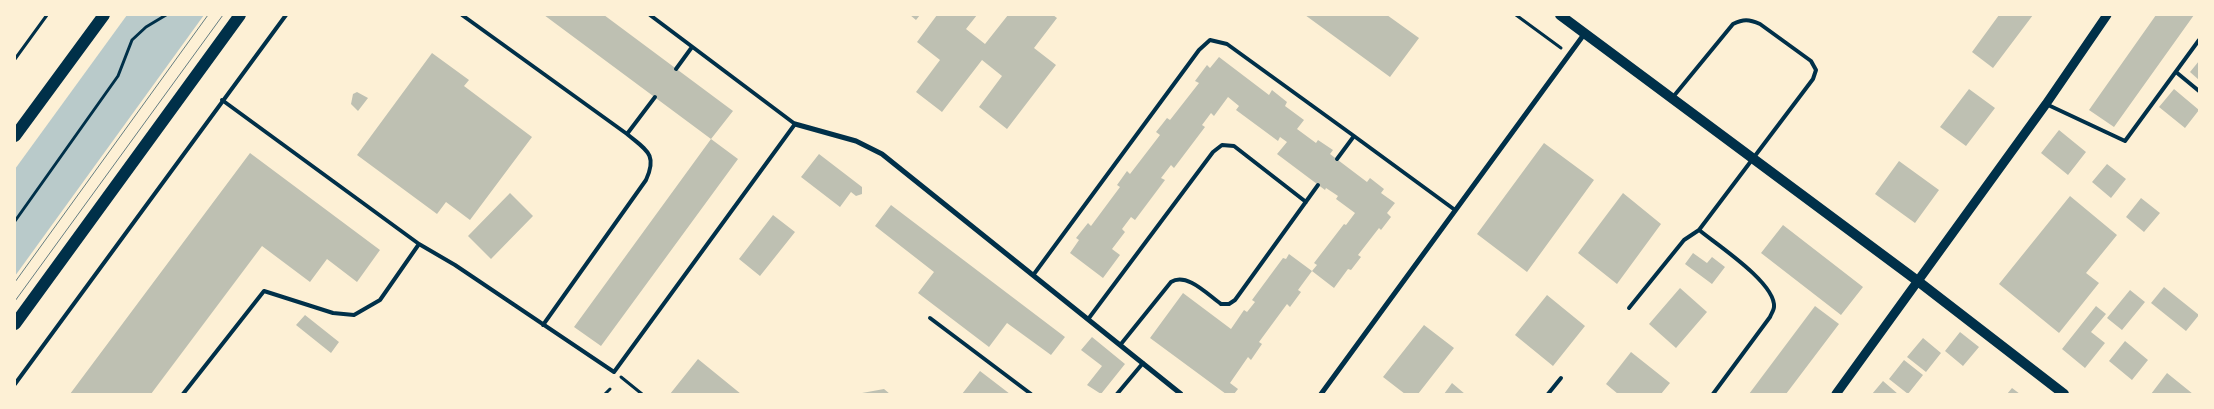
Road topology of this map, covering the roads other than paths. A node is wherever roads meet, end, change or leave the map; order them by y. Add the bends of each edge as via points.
1 (104, 15) edge
2 (240, 15) edge
3 (286, 15) edge
4 (462, 15) edge
5 (650, 15) edge
6 (1560, 15) edge
7 (2107, 15) edge
8 (1749, 17) edge
9 (1585, 34) junction
10 (2199, 40) edge
11 (692, 47) junction
12 (676, 69) dead end
13 (2176, 72) junction
14 (2199, 91) edge
15 (655, 97) dead end
16 (1672, 98) junction
17 (222, 100) junction
18 (2046, 104) junction
19 (795, 124) junction
20 (627, 134) junction
21 (15, 136) edge
22 (1354, 136) junction
23 (1337, 159) dead end
24 (1753, 159) junction
25 (1318, 185) dead end
26 (1306, 202) junction
27 (1455, 210) junction
28 (1699, 230) junction
29 (418, 244) junction
30 (1034, 274) junction
31 (1919, 282) junction
32 (1629, 308) dead end
33 (930, 318) dead end
34 (1089, 318) junction
35 (15, 324) edge
36 (543, 325) junction
37 (1121, 344) junction
38 (1143, 363) junction
39 (1561, 378) dead end
40 (15, 384) edge
41 (183, 394) edge
42 (1031, 394) edge
43 (1117, 394) edge
44 (1181, 394) edge
45 (1321, 394) edge
46 (1548, 394) edge
47 (1713, 394) edge
48 (1836, 394) edge
49 (2064, 394) edge

1 - 21 main road
2 - 35 main road
3 - 17 lane
4 - 20 lane
5 - 11 lane
6 - 9 main road
7 - 18 street
8 - 16 lane via 1733,24
8 - 24 lane via 1811,61 1816,70 1813,79
9 - 16 main road
9 - 27 street
10 - 13 lane
11 - 12 lane
11 - 19 lane
13 - 14 lane
13 - 18 lane via 2125,141
15 - 20 lane
16 - 24 main road
17 - 29 lane
17 - 40 lane
18 - 31 street
19 - 30 street via 856,141 882,154
19 - 36 lane via 614,372
20 - 36 lane via 649,153 652,167 649,174
22 - 23 lane
22 - 27 lane
22 - 30 lane via 1227,44 1210,40 1199,50
24 - 28 lane
24 - 31 main road
25 - 26 lane
26 - 34 lane via 1234,146 1222,145 1213,152
26 - 37 lane via 1234,300 1221,304 1185,279 1177,278
27 - 45 street
28 - 32 lane via 1684,240
28 - 47 lane via 1761,280 1772,296 1774,307
29 - 36 lane via 455,264
29 - 41 lane via 380,300 354,315 333,313 264,291
30 - 34 street
31 - 48 street
31 - 49 main road
33 - 42 lane
34 - 37 street
37 - 38 street
38 - 43 lane
38 - 44 street
39 - 46 lane

